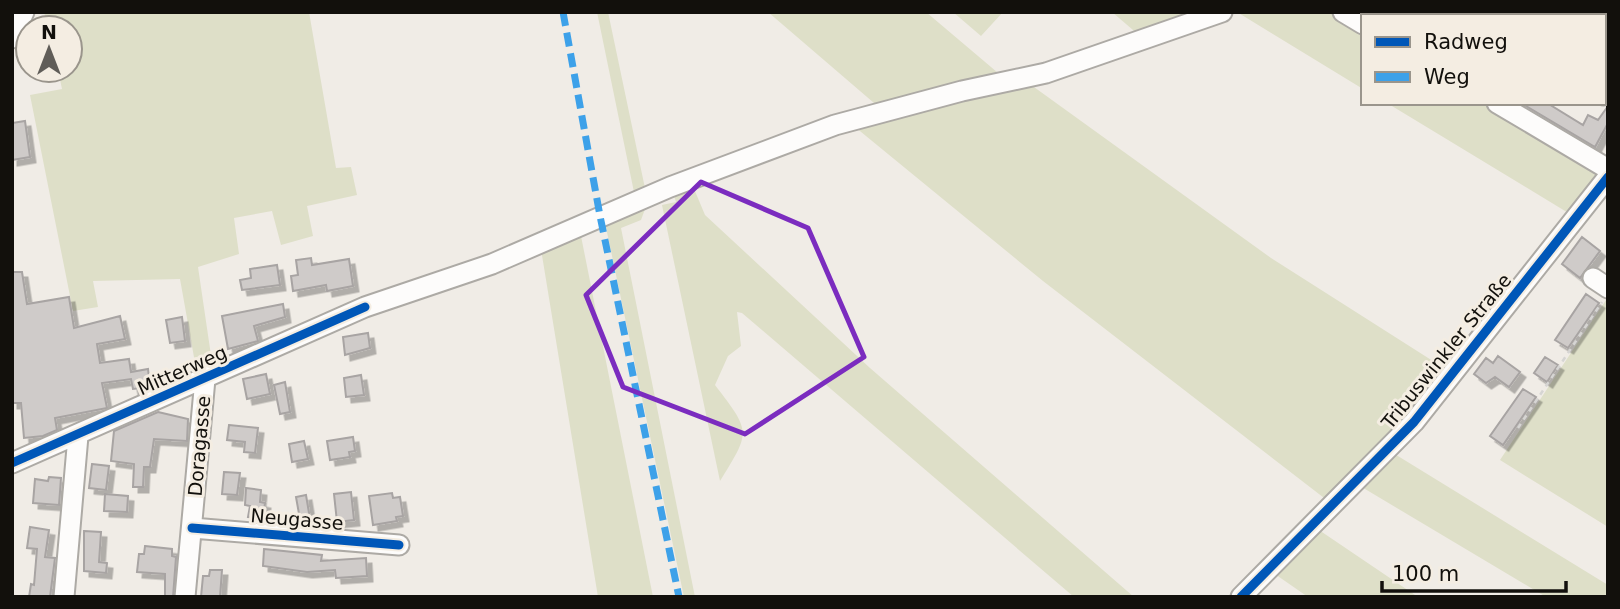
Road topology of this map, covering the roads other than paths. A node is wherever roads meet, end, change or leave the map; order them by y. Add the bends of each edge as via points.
1 (24, 12) edge
2 (1222, 12) edge
3 (1343, 12) edge
4 (1361, 23) edge
5 (12, 38) edge
6 (1500, 105) edge
7 (1608, 169) edge
8 (1608, 177) edge
9 (205, 379) junction
10 (78, 436) junction
11 (12, 463) edge
12 (192, 528) junction
13 (399, 545) dead end
14 (64, 597) edge
15 (186, 597) edge
16 (1241, 597) edge

1 - 5 street
2 - 9 street, Mitterweg via 1046,73 962,90 835,125 670,187 492,264 365,307
3 - 4 street
6 - 7 street
8 - 16 street, Tribuswinkler Straße via 1414,422
9 - 10 street, Mitterweg
9 - 12 street, Doragasse
10 - 11 street, Mitterweg
10 - 14 street
12 - 13 street, Neugasse
12 - 15 street, Doragasse

